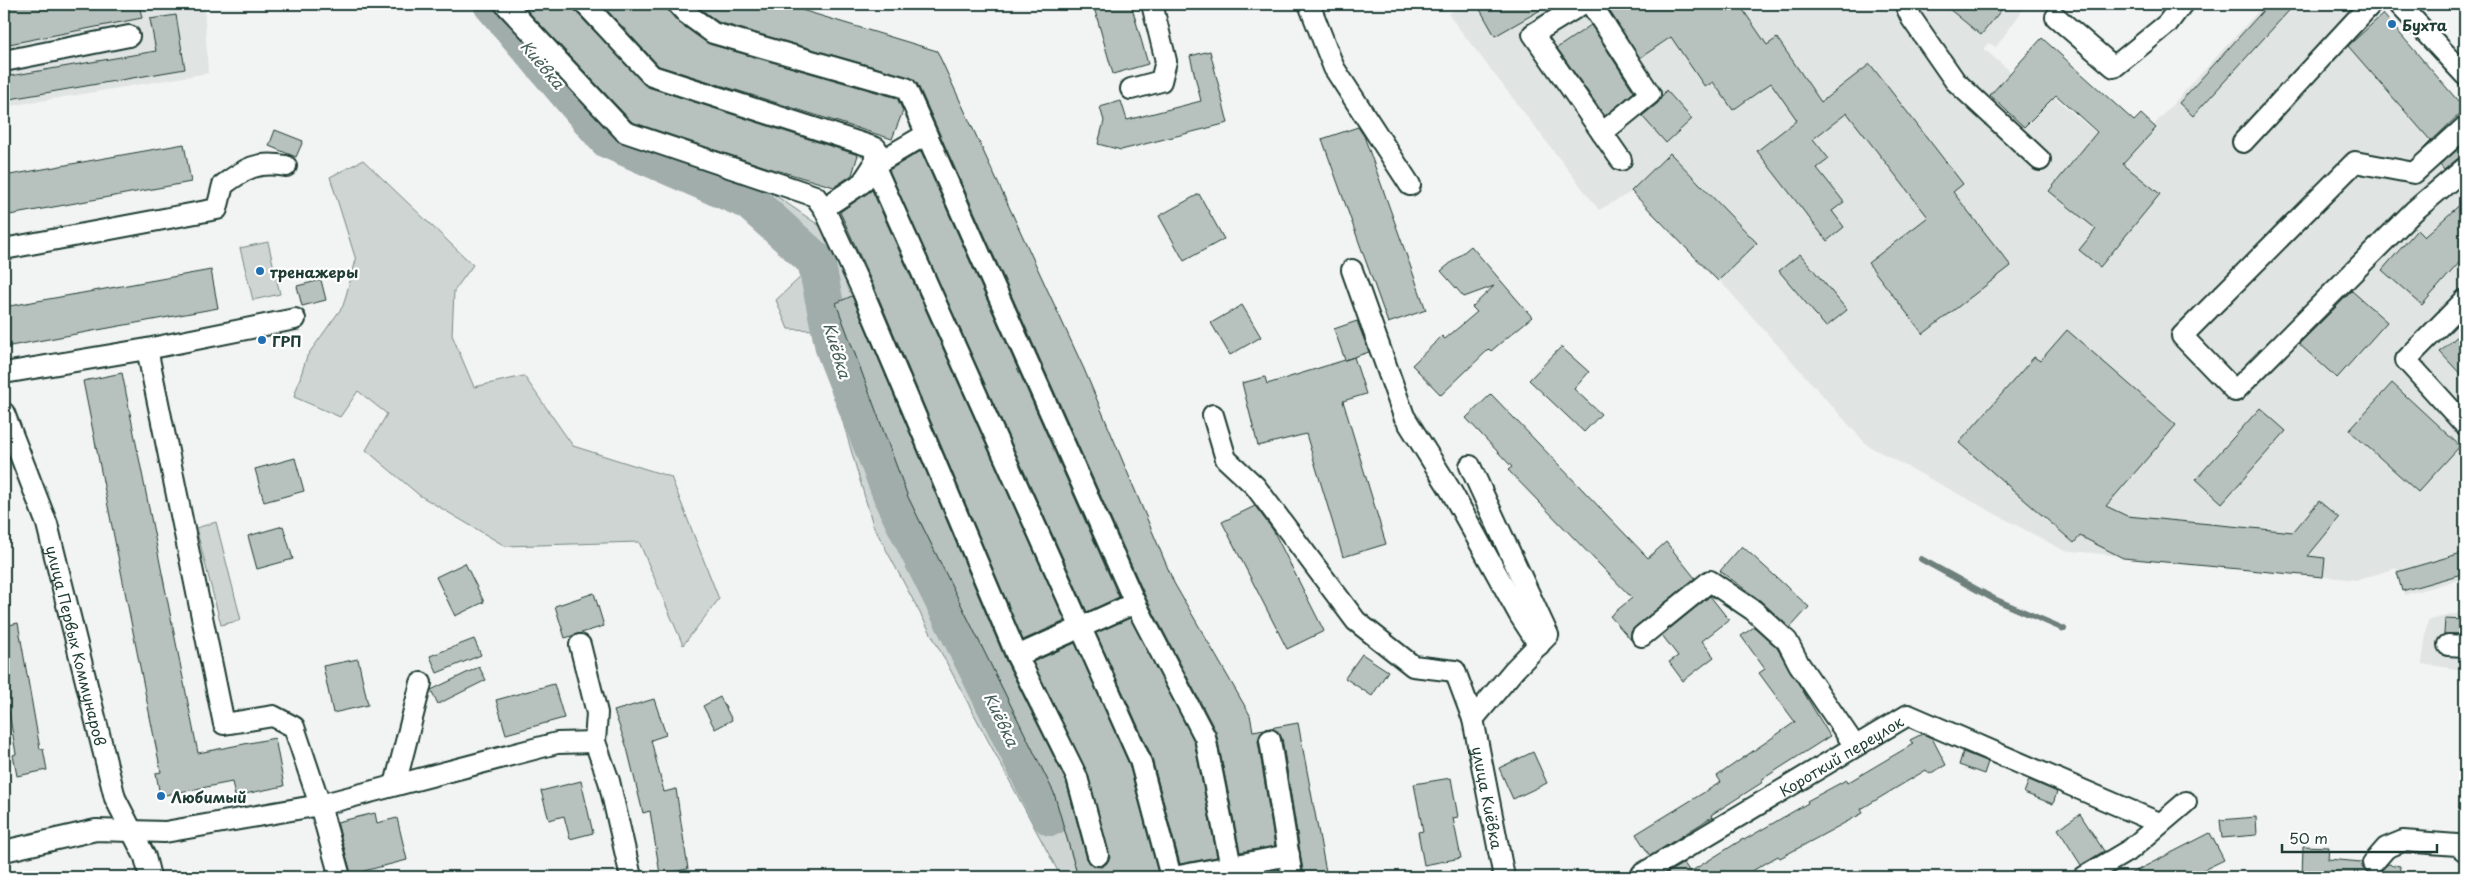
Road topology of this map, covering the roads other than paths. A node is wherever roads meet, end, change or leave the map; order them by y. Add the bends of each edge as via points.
1 (505, 4) edge
2 (585, 4) edge
3 (678, 4) edge
4 (1152, 4) edge
5 (1309, 4) edge
6 (1582, 4) edge
7 (1591, 4) edge
8 (1905, 4) edge
9 (2182, 4) edge
10 (2371, 4) edge
11 (2399, 4) edge
12 (2056, 17) dead end
13 (129, 36) dead end
14 (4, 62) edge
15 (2465, 76) edge
16 (1131, 88) dead end
17 (2465, 127) edge
18 (1602, 133) junction
19 (925, 135) junction
20 (2243, 142) dead end
21 (1621, 160) dead end
22 (2040, 160) dead end
23 (874, 165) junction
24 (286, 166) dead end
25 (2465, 168) edge
26 (1410, 185) dead end
27 (824, 208) junction
28 (4, 250) edge
29 (1352, 270) dead end
30 (2465, 300) edge
31 (295, 319) dead end
32 (146, 349) junction
33 (4, 373) edge
34 (4, 412) edge
35 (1213, 415) dead end
36 (2465, 425) edge
37 (1470, 466) dead end
38 (1135, 604) junction
39 (1080, 628) junction
40 (1642, 636) dead end
41 (580, 644) dead end
42 (1538, 645) junction
43 (1017, 656) junction
44 (421, 683) dead end
45 (1473, 719) junction
46 (1270, 740) dead end
47 (595, 742) junction
48 (1855, 746) junction
49 (395, 785) junction
50 (2186, 802) dead end
51 (320, 805) junction
52 (2159, 823) junction
53 (134, 832) junction
54 (4, 851) edge
55 (2465, 851) edge
56 (1098, 855) dead end
57 (1288, 855) junction
58 (2373, 863) tunnel mouth
59 (1232, 871) edge
60 (1643, 876) edge
61 (150, 877) edge
62 (340, 877) edge
63 (631, 877) edge
64 (1173, 877) edge
65 (1292, 877) edge
66 (1504, 877) edge
67 (2084, 877) edge

1 - 27 street via 625,132 815,196
2 - 23 street via 652,76 876,148
3 - 19 street via 713,34 906,88
4 - 16 street via 1166,61 1161,81
5 - 26 street via 1334,68
6 - 18 street via 1533,34
7 - 18 street via 1650,94
8 - 22 street via 1955,81
9 - 12 street via 2167,24 2114,67
10 - 20 street
11 - 15 street
13 - 14 street
17 - 25 street via 2414,173 2355,162 2182,336 2235,391 2414,211
18 - 21 street
19 - 23 street
19 - 38 street
23 - 27 street via 862,183
23 - 39 street
24 - 28 street via 269,163 246,168 223,185 217,209
27 - 43 street via 863,292
29 - 42 street via 1404,416 1451,491
30 - 36 street via 2406,360
31 - 32 street
32 - 33 street
32 - 51 street via 224,724 273,716 294,727
34 - 53 street, улица Первых Коммунаров via 47,524 115,798
35 - 45 street, улица Киёвка via 1226,459 1255,486 1356,621 1413,666 1455,671
37 - 42 street via 1548,635
38 - 39 street
38 - 59 street via 1205,738
39 - 43 street
39 - 64 street via 1140,760
40 - 48 street via 1710,581 1753,610 1787,641
41 - 47 street via 597,713
42 - 45 street
43 - 56 street via 1077,777
44 - 49 street
45 - 66 street, улица Киёвка
46 - 57 street
47 - 49 street via 557,743
47 - 63 street via 609,781
48 - 52 street, Короткий переулок via 1908,715
48 - 60 street, Короткий переулок
49 - 51 street
50 - 52 street
51 - 53 street via 165,832
51 - 62 street
52 - 67 street via 2131,849
53 - 54 street via 96,830
53 - 61 street, улица Первых Коммунаров
55 - 58 street via 2457,844 2403,841 2386,848
57 - 59 street
57 - 65 street
59 - 64 street

